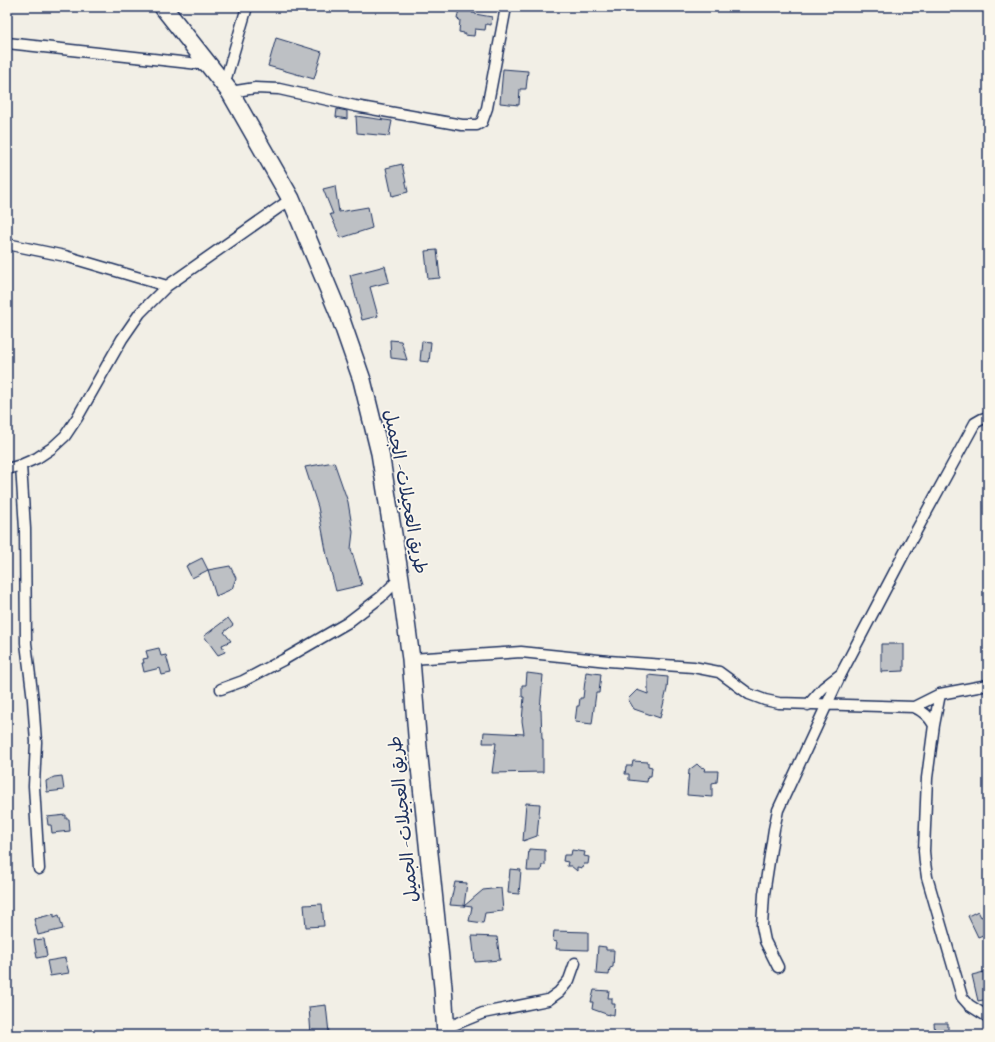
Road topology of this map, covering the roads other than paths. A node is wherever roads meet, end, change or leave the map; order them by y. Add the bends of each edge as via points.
1 (163, 7) edge
2 (247, 7) edge
3 (506, 7) edge
4 (7, 43) edge
5 (208, 65) junction
6 (227, 89) junction
7 (291, 198) junction
8 (7, 244) edge
9 (167, 286) junction
10 (988, 417) edge
11 (20, 465) junction
12 (7, 469) edge
13 (400, 578) junction
14 (411, 659) junction
15 (841, 674) junction
16 (988, 685) edge
17 (221, 690) dead end
18 (940, 694) junction
19 (808, 705) junction
20 (828, 705) junction
21 (914, 707) junction
22 (934, 725) junction
23 (39, 869) dead end
24 (575, 963) dead end
25 (778, 967) dead end
26 (988, 1017) edge
27 (446, 1031) edge

1 - 5 main road, طريق العجيلات- الجميل
2 - 6 street
3 - 6 street via 487,108 482,122 477,125 433,120 279,89
4 - 5 street
5 - 6 main road, طريق العجيلات- الجميل
6 - 7 main road, طريق العجيلات- الجميل
7 - 9 street
7 - 13 main road, طريق العجيلات- الجميل via 339,314 362,380 380,453
8 - 9 street via 65,256
9 - 11 street via 140,313 122,339 64,436 37,458
10 - 15 street via 975,423 968,433
11 - 12 street
11 - 23 street via 25,529 26,643 36,742 34,786
13 - 14 main road, طريق العجيلات- الجميل
13 - 17 street via 381,597 347,623 283,660
14 - 19 street via 520,652 693,667 719,672 756,698
14 - 27 main road, طريق العجيلات- الجميل
15 - 19 street via 823,688
15 - 20 street
16 - 18 street
18 - 21 street
18 - 22 street
19 - 20 street
20 - 21 street
20 - 25 street via 782,801 774,829 762,926 765,941
21 - 22 street via 928,715
22 - 26 street via 927,778 924,851 927,878 962,997 969,1005
24 - 27 street via 569,980 548,1000 483,1013

